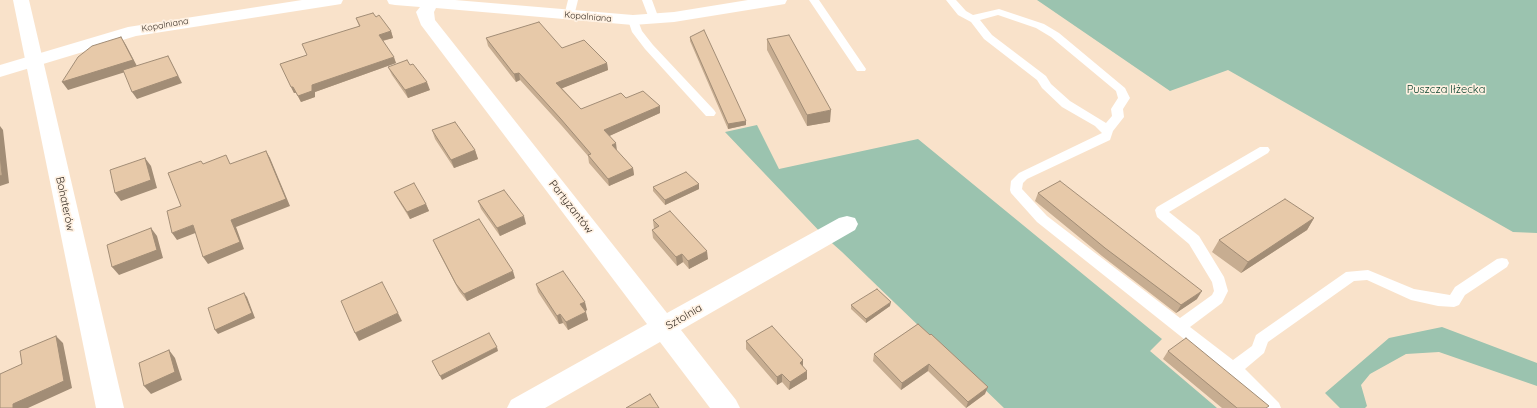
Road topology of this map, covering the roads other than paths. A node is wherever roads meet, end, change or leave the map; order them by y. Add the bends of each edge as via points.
1 (21, 0) edge
2 (335, 0) edge
3 (395, 0) edge
4 (647, 0) edge
5 (780, 0) edge
6 (814, 0) edge
7 (951, 0) edge
8 (289, 3) edge
9 (430, 4) junction
10 (571, 8) edge
11 (654, 19) junction
12 (633, 20) junction
13 (974, 20) junction
14 (34, 60) junction
15 (861, 69) dead end
16 (0, 71) edge
17 (710, 113) dead end
18 (1107, 130) junction
19 (1264, 150) dead end
20 (847, 224) dead end
21 (1502, 263) dead end
22 (1178, 327) junction
23 (664, 328) junction
24 (1233, 369) junction
25 (110, 408) edge
26 (520, 408) edge
27 (726, 408) edge
28 (1273, 408) edge

1 - 14 street, Bohaterów
2 - 8 street, Kopalniana
3 - 9 street, Kopalniana
4 - 11 lane
5 - 11 street, Kopalniana
6 - 15 lane
7 - 13 lane via 962,13
8 - 14 street, Kopalniana via 134,30
9 - 10 street, Kopalniana
9 - 23 street, Partyzantów via 425,12 427,21
10 - 12 street, Kopalniana
11 - 12 street, Kopalniana
12 - 17 lane via 637,32 649,47
13 - 18 lane via 988,37 1042,78 1046,86 1066,104
13 - 18 lane via 999,12 1009,14 1045,28 1086,60 1121,90 1124,98 1118,109 1118,117
14 - 16 street, Kopalniana
14 - 25 street, Bohaterów
18 - 22 lane via 1106,137 1023,176 1018,181 1016,190 1042,219
19 - 22 lane via 1162,210 1162,214 1194,240 1219,281 1221,291 1217,299
20 - 23 street, Sztolnia
21 - 24 lane via 1460,291 1454,301 1411,294 1368,275 1350,276 1261,339 1259,349
22 - 24 lane
23 - 26 street, Sztolnia
23 - 27 street, Partyzantów
24 - 28 lane

